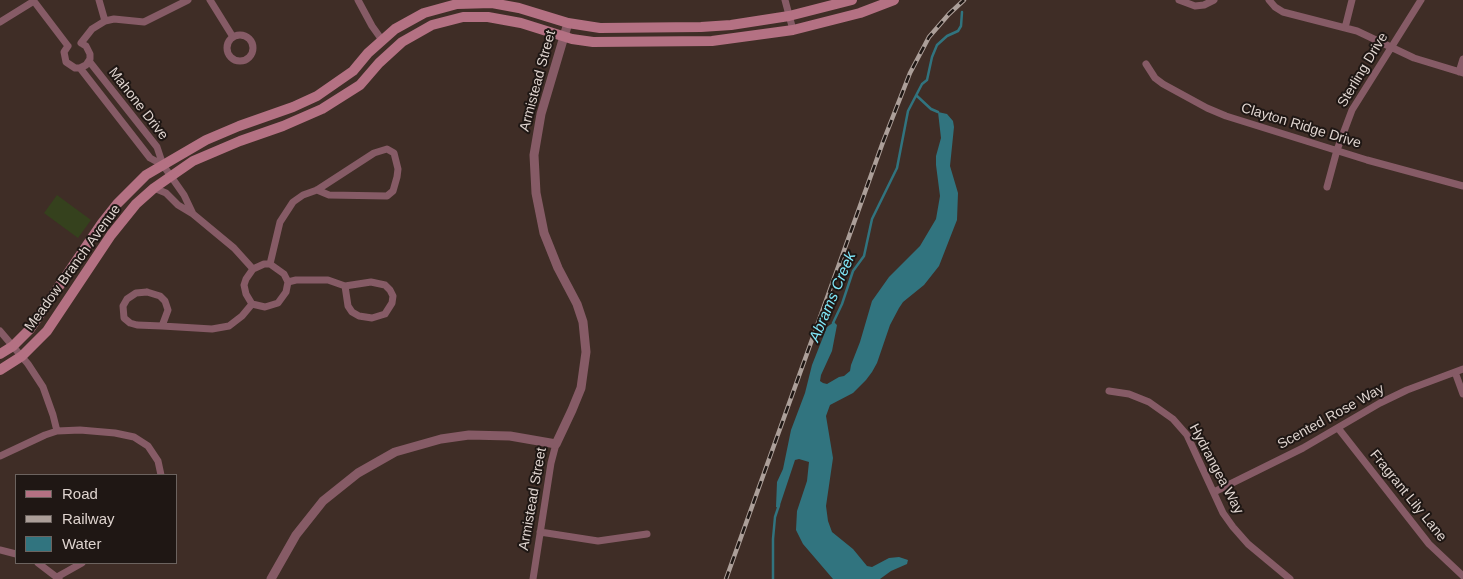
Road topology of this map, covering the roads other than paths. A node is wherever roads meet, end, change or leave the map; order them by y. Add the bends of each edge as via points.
1 (34, 0) edge
2 (99, 0) edge
3 (188, 0) edge
4 (210, 0) edge
5 (358, 0) edge
6 (785, 0) edge
7 (852, 0) edge
8 (894, 0) edge
9 (1179, 0) edge
10 (1214, 0) edge
11 (1269, 0) edge
12 (1352, 0) edge
13 (1421, 0) edge
14 (471, 1) edge
15 (472, 16) junction
16 (789, 16) junction
17 (105, 21) junction
18 (0, 22) edge
19 (568, 23) junction
20 (1345, 28) junction
21 (793, 30) junction
22 (564, 36) junction
23 (233, 37) dead end
24 (382, 40) junction
25 (81, 43) junction
26 (68, 46) junction
27 (1391, 47) junction
28 (1463, 59) edge
29 (89, 61) junction
30 (1146, 64) dead end
31 (80, 68) junction
32 (1461, 72) edge
33 (1337, 150) junction
34 (163, 165) junction
35 (171, 177) junction
36 (1327, 186) dead end
37 (1463, 186) edge
38 (154, 188) junction
39 (316, 190) junction
40 (194, 214) junction
41 (270, 264) junction
42 (253, 269) junction
43 (288, 282) junction
44 (345, 286) junction
45 (252, 304) junction
46 (162, 326) junction
47 (0, 331) edge
48 (12, 346) junction
49 (0, 354) edge
50 (22, 356) junction
51 (1463, 369) edge
52 (0, 370) edge
53 (1455, 372) junction
54 (1108, 391) dead end
55 (1463, 394) edge
56 (1338, 428) junction
57 (57, 431) junction
58 (556, 444) junction
59 (0, 456) edge
60 (161, 474) edge
61 (1214, 492) junction
62 (540, 532) junction
63 (647, 534) dead end
64 (0, 550) edge
65 (15, 554) edge
66 (39, 564) edge
67 (80, 564) edge
68 (1463, 576) edge
69 (58, 578) edge
70 (271, 579) edge
71 (533, 579) edge
72 (1290, 579) edge

1 - 18 street
1 - 26 street, Mahone Drive
2 - 17 street
3 - 17 street via 144,22
4 - 23 street
5 - 24 street
6 - 16 street
7 - 16 main road, Meadow Branch Avenue
8 - 21 main road, Meadow Branch Avenue
9 - 10 street via 1195,6
11 - 20 street via 1284,12
12 - 20 street
13 - 27 street, Sterling Drive
14 - 15 street
14 - 19 main road, Meadow Branch Avenue via 512,6
14 - 24 main road, Meadow Branch Avenue via 424,13 405,22
15 - 22 main road, Meadow Branch Avenue via 503,19
15 - 35 main road, Meadow Branch Avenue via 419,31 395,48 360,85 322,109 193,161
16 - 19 main road, Meadow Branch Avenue via 702,27 610,28
16 - 21 street
17 - 25 street via 92,29
19 - 22 street, Armistead Street
20 - 27 street
21 - 22 main road, Meadow Branch Avenue via 693,42 593,42
22 - 58 street, Armistead Street via 539,122 534,172 544,234 577,304 586,352 581,388
24 - 34 main road, Meadow Branch Avenue via 353,71 312,98 206,140
25 - 26 street
25 - 29 street, Mahone Drive via 90,54
26 - 31 street, Mahone Drive via 64,52 66,62
27 - 32 street via 1414,58
27 - 33 street, Sterling Drive via 1352,110
28 - 32 street
29 - 31 street
29 - 34 street, Mahone Drive via 157,147
30 - 33 street, Clayton Ridge Drive via 1163,84 1207,108
31 - 34 street, Mahone Drive via 150,158
33 - 36 street, Sterling Drive
33 - 37 street, Clayton Ridge Drive
34 - 35 street, Mahone Drive
34 - 48 main road, Meadow Branch Avenue via 146,175 117,204 37,320
35 - 38 main road, Meadow Branch Avenue
35 - 40 street, Mahone Drive
38 - 40 street
38 - 50 main road, Meadow Branch Avenue via 125,217 49,328
39 - 39 street via 374,153 387,149 394,153 397,177 393,191 387,196 329,195
39 - 41 street via 293,202 286,211 280,222
40 - 42 street, Mahone Drive
41 - 42 street
41 - 43 street via 284,274
42 - 45 street via 244,285
43 - 44 street via 328,280
43 - 45 street via 278,303 265,307
44 - 44 street via 348,306 359,316 372,318 385,314 392,303 393,296 385,285 371,282
45 - 46 street via 229,326 212,329
46 - 46 street via 130,323 122,312 124,302 136,293 160,296 168,310
47 - 48 street
48 - 49 main road, Meadow Branch Avenue
48 - 50 street
50 - 52 main road, Meadow Branch Avenue
50 - 57 street via 43,387
51 - 53 street, Scented Rose Way
53 - 55 street
53 - 56 street, Scented Rose Way via 1407,390
54 - 61 street, Hydrangea Way via 1135,396 1173,418 1187,435
56 - 61 street, Scented Rose Way
56 - 68 street, Fragrant Lily Lane via 1429,544
57 - 59 street
57 - 60 street via 80,430 134,437 154,453
58 - 62 street, Armistead Street
58 - 70 street via 510,436 469,435 395,452 358,473 323,501 296,534
61 - 72 street, Hydrangea Way via 1232,527
62 - 63 street via 598,541
62 - 71 street, Armistead Street
64 - 65 street
66 - 69 street
67 - 69 street

